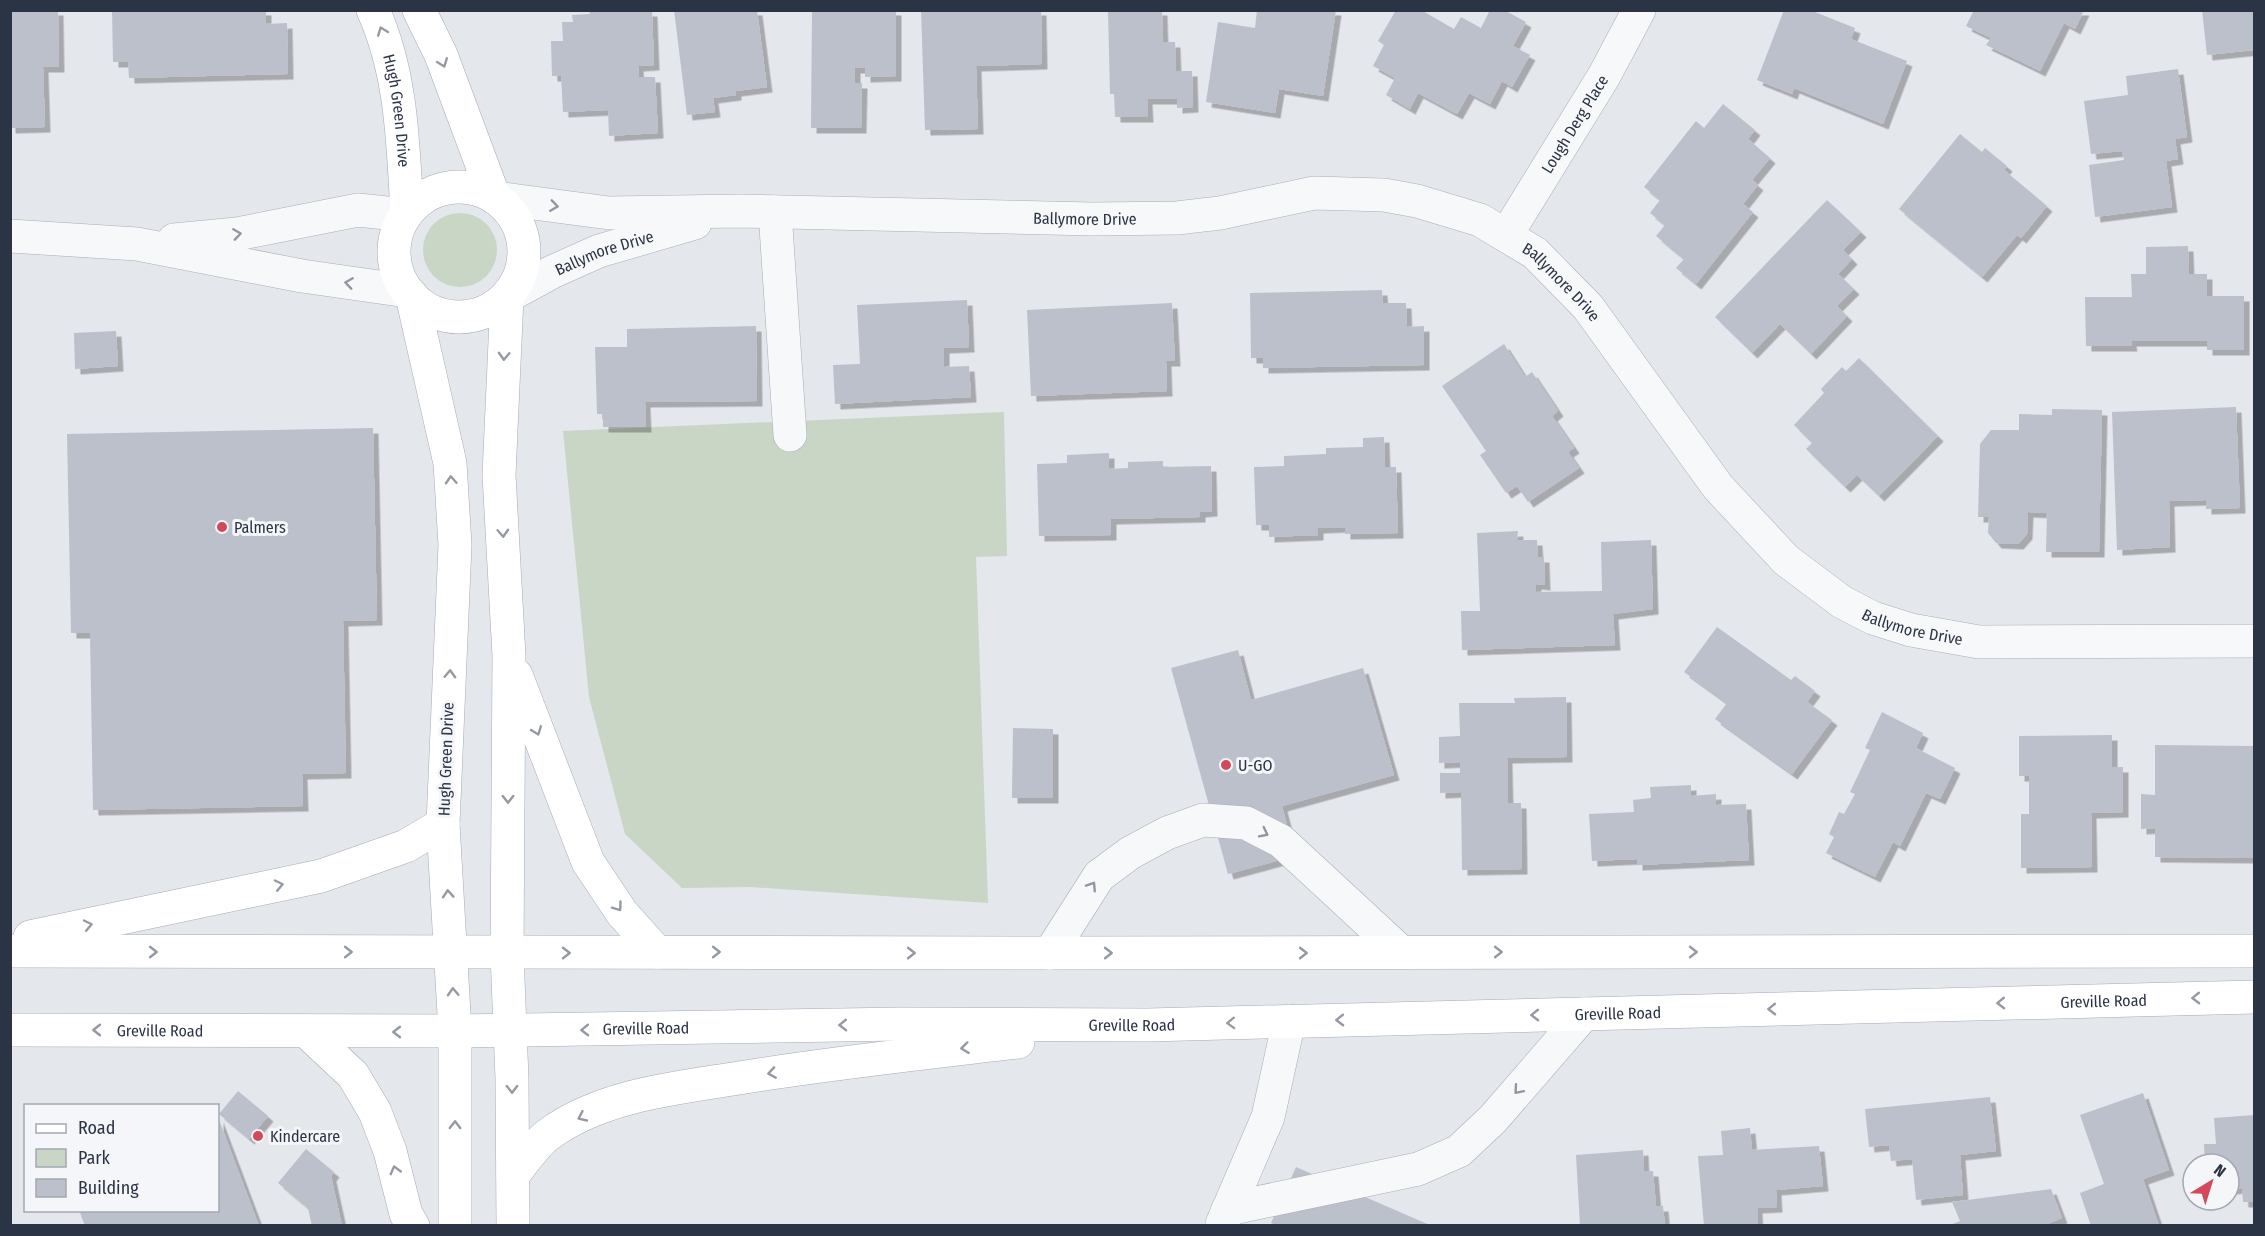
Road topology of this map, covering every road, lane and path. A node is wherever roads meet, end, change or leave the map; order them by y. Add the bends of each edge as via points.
1 (373, 10) edge
2 (418, 10) edge
3 (1639, 10) edge
4 (495, 197) junction
5 (740, 211) junction
6 (775, 212) junction
7 (406, 214) junction
8 (1507, 234) junction
9 (10, 236) edge
10 (137, 244) junction
11 (410, 294) junction
12 (507, 296) junction
13 (790, 435) dead end
14 (2254, 641) edge
15 (509, 656) junction
16 (443, 824) junction
17 (10, 941) edge
18 (10, 951) edge
19 (2254, 951) edge
20 (657, 952) junction
21 (1401, 952) junction
22 (452, 953) junction
23 (507, 953) junction
24 (1050, 953) junction
25 (2254, 997) edge
26 (1584, 1014) junction
27 (1289, 1021) junction
28 (1148, 1025) junction
29 (10, 1029) edge
30 (306, 1031) junction
31 (511, 1031) junction
32 (455, 1032) junction
33 (513, 1175) junction
34 (1225, 1217) edge
35 (413, 1226) edge
36 (455, 1226) edge
37 (513, 1226) edge

7 -> 1 main road, Hugh Green Drive via 397,90
2 -> 4 main road via 441,56
3 - 8 street, Lough Derg Place via 1604,76
4 -> 5 street, Ballymore Drive via 609,213
4 - 7 main road via 474,188 453,187 422,198
4 - 12 main road via 513,215 523,238 524,262 516,286
5 - 6 street, Ballymore Drive
5 - 12 street, Ballymore Drive via 599,250
6 - 8 street, Ballymore Drive via 1177,218 1314,193 1349,193 1384,195 1448,208
6 - 13 street
10 -> 7 street via 237,234 358,210
7 - 11 main road via 397,233 394,253 397,273
8 - 14 street, Ballymore Drive via 1535,253 1588,307 1718,487 1753,527 1786,560 1842,602 1873,618 1911,630 1979,642
9 - 10 street
11 -> 10 street
11 - 12 main road via 430,310 453,317 487,311
16 -> 11 main road, Hugh Green Drive via 455,545 451,475
12 -> 15 main road via 499,475
15 -> 20 main road via 588,862 622,914
15 -> 23 main road
17 -> 16 main road via 321,876 406,846
22 -> 16 main road, Hugh Green Drive
18 -> 22 main road
21 -> 19 main road
23 -> 20 main road
20 -> 24 main road
24 -> 21 main road
24 -> 21 street via 1099,876 1167,833 1203,820 1246,823 1281,841
22 - 23 main road
32 -> 22 main road, Hugh Green Drive
23 - 31 main road
25 -> 26 main road, Greville Road
26 -> 27 main road, Greville Road
26 -> 34 street via 1493,1119 1459,1151 1418,1169
27 -> 28 main road, Greville Road
27 - 34 street via 1268,1117
28 -> 31 main road, Greville Road via 901,1024
28 -> 33 main road via 789,1070 617,1102 548,1135
30 -> 29 main road, Greville Road
32 -> 30 main road, Greville Road
35 -> 30 main road via 375,1112 353,1075
31 - 32 main road, Greville Road
31 -> 33 main road
36 -> 32 main road, Hugh Green Drive
33 - 37 main road

